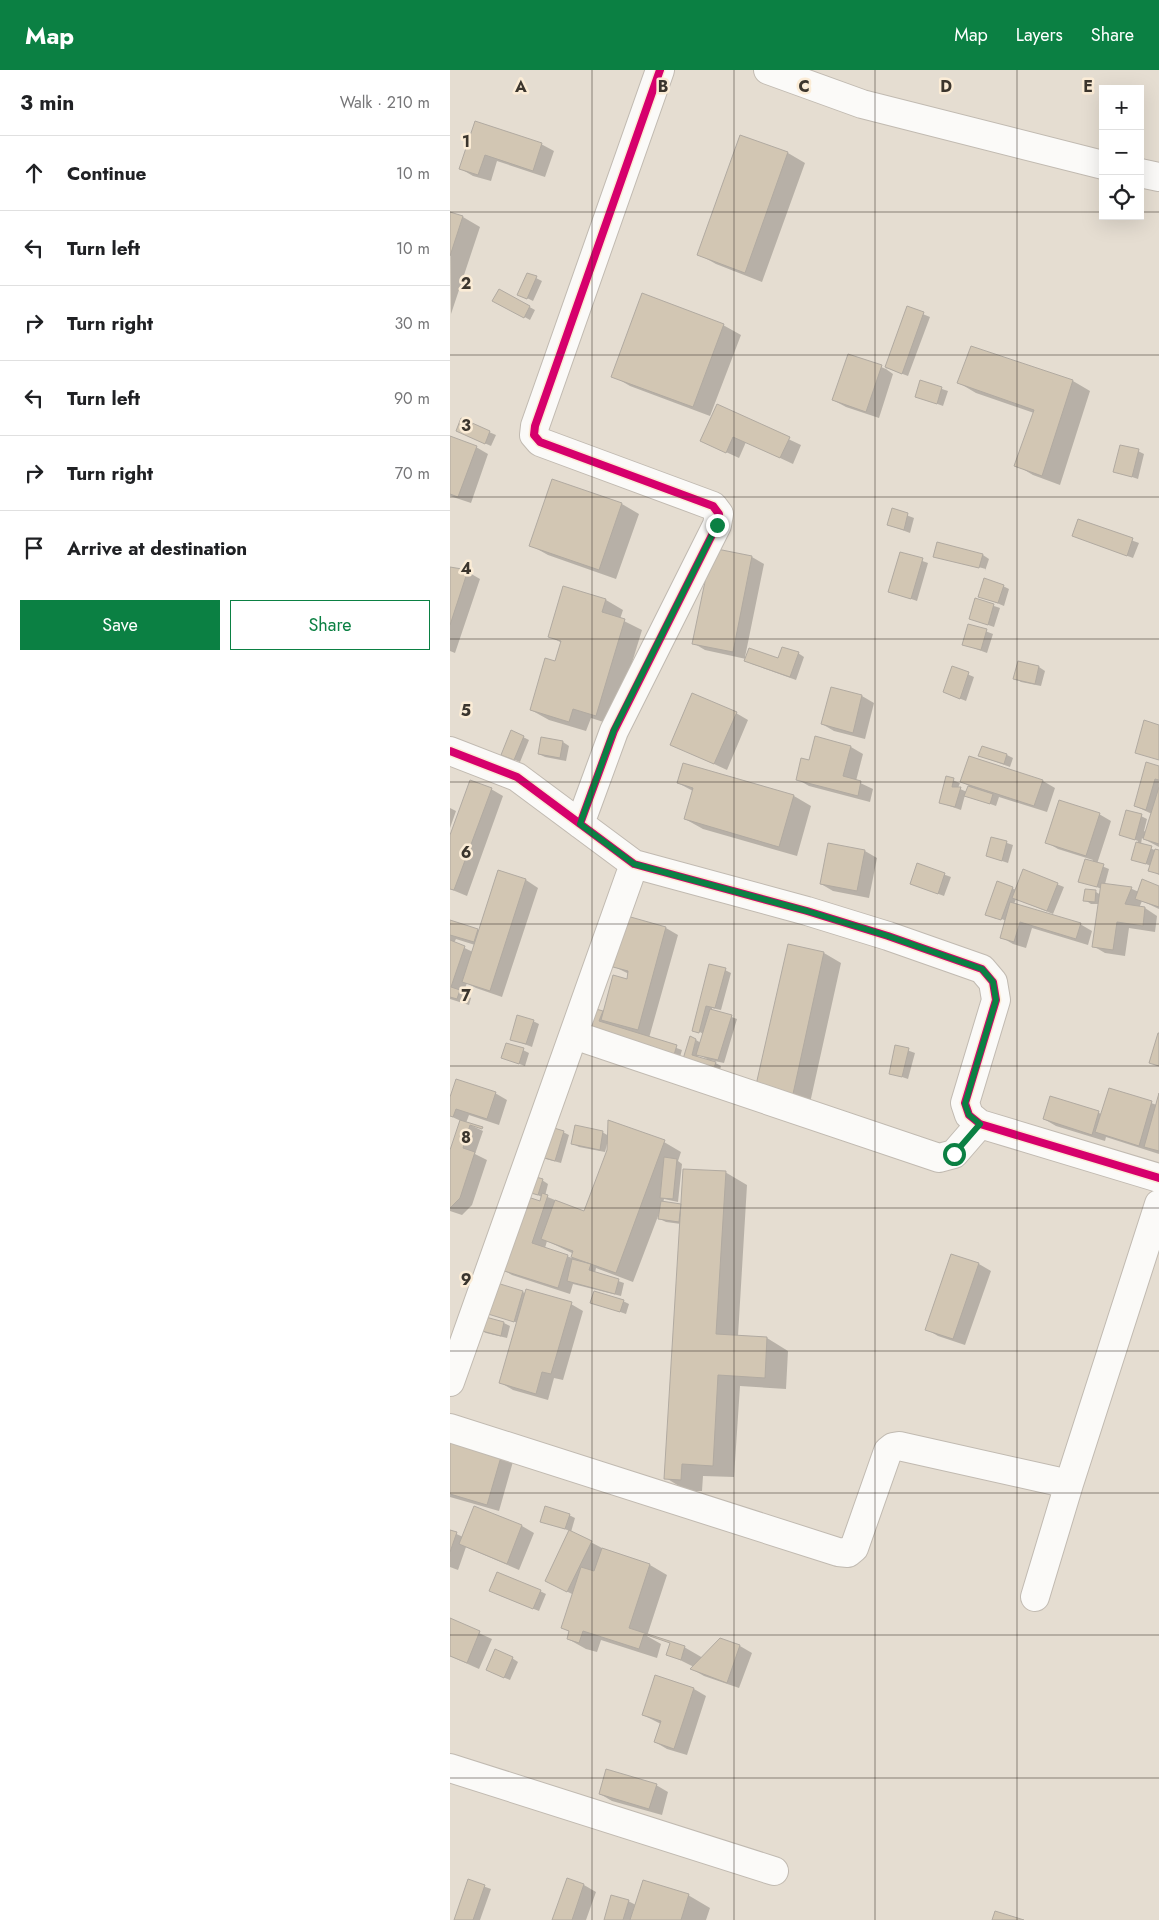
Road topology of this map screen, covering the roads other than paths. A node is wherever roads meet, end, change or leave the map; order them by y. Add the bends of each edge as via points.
1 (768, 70) edge
2 (654, 72) edge
3 (1099, 164) edge
4 (1144, 174) edge
5 (1159, 177) edge
6 (450, 751) edge
7 (580, 824) junction
8 (634, 864) junction
9 (574, 1035) junction
10 (980, 1124) junction
11 (1159, 1178) edge
12 (1159, 1204) edge
13 (450, 1382) edge
14 (450, 1428) edge
15 (1068, 1484) junction
16 (1035, 1597) dead end
17 (450, 1768) edge
18 (774, 1871) dead end

1 - 3 street via 862,104
2 - 7 street via 534,435 540,442 714,506 719,514 717,525 614,730
4 - 5 street
6 - 7 street via 517,777
7 - 8 street
8 - 9 street
8 - 10 street via 807,911 982,969 993,982 996,1000 965,1104 969,1115
9 - 10 street via 938,1158 954,1154
9 - 13 street
10 - 11 street
12 - 15 street
14 - 15 street via 848,1553 854,1548 888,1451 893,1447
15 - 16 street
17 - 18 street

